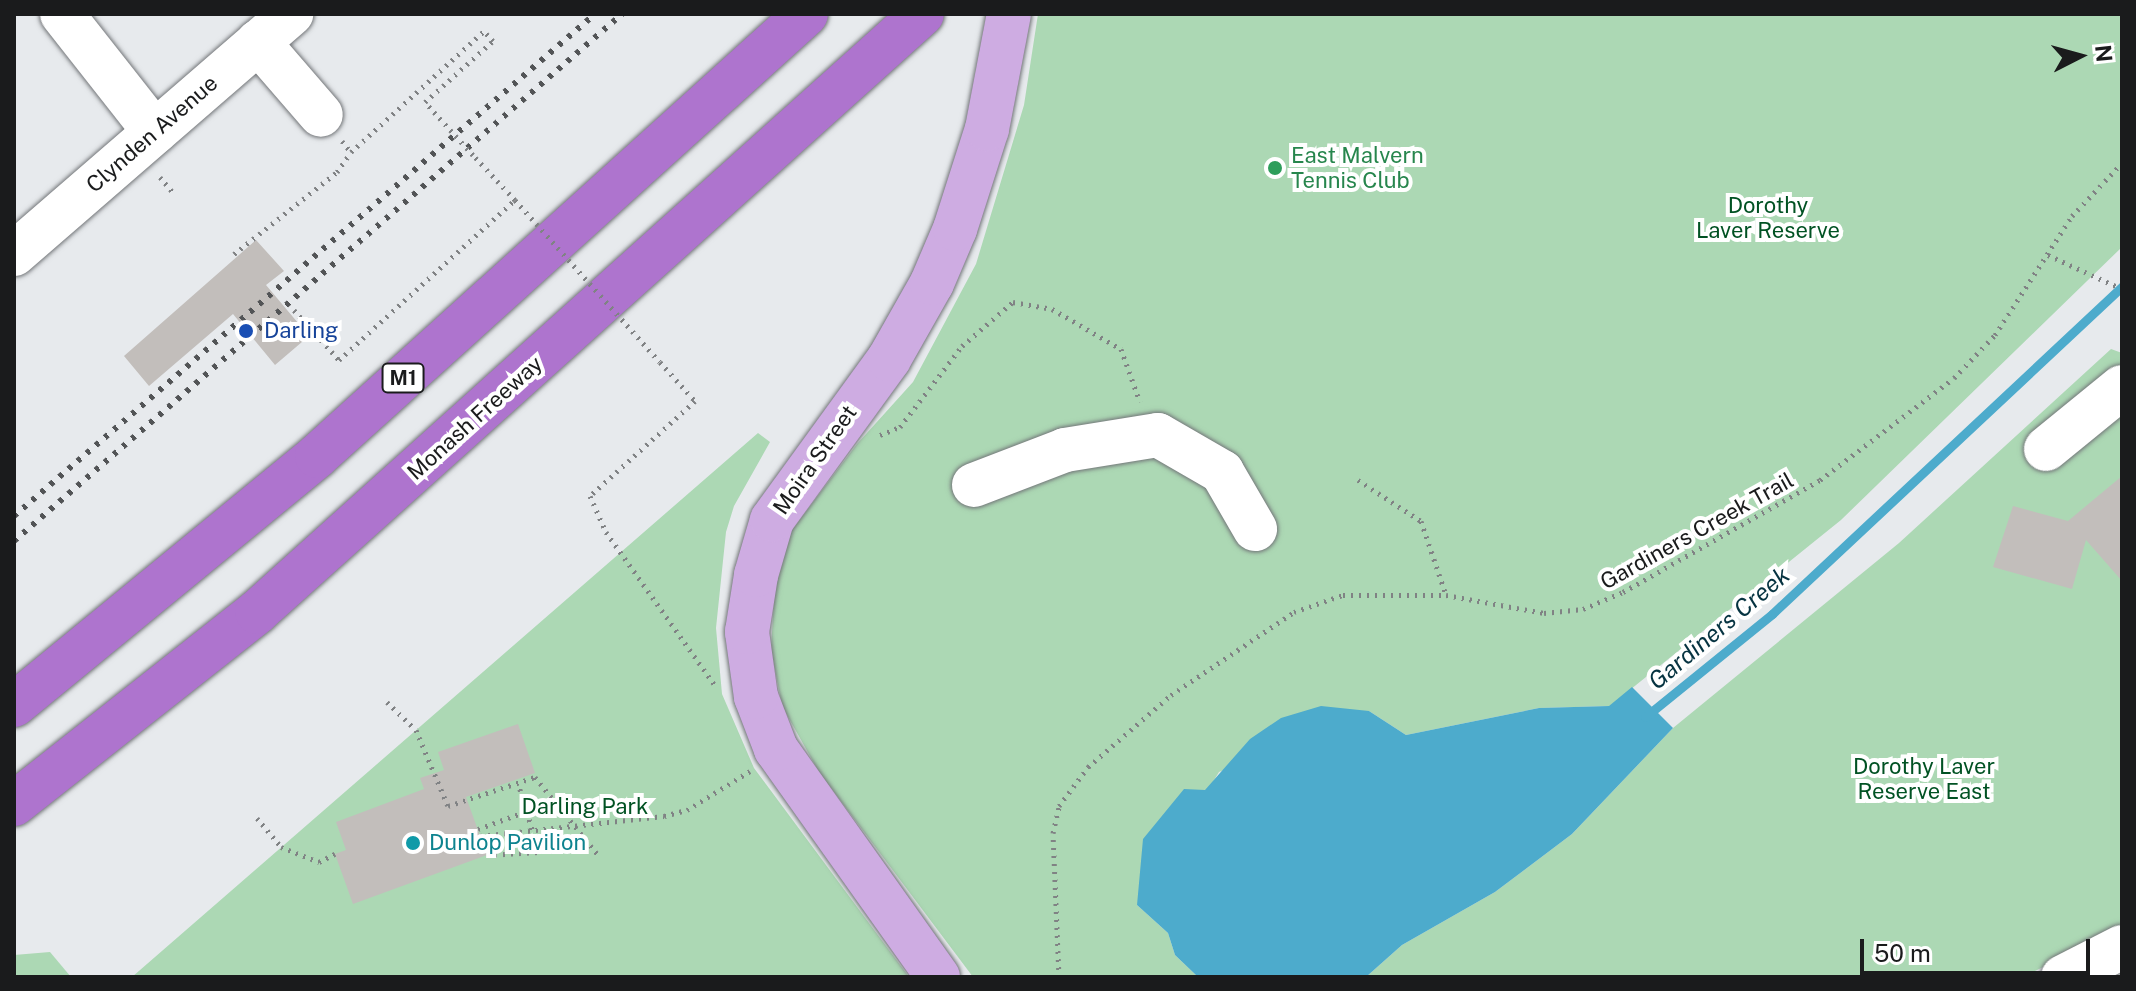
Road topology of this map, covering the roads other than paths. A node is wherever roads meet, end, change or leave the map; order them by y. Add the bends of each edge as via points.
1 (62, 14) edge
2 (291, 14) edge
3 (806, 14) edge
4 (922, 14) edge
5 (1009, 14) edge
6 (258, 42) junction
7 (321, 115) dead end
8 (155, 132) junction
9 (14, 254) edge
10 (2122, 387) edge
11 (2046, 449) dead end
12 (974, 485) dead end
13 (1255, 529) dead end
14 (14, 705) edge
15 (14, 804) edge
16 (2122, 947) edge
17 (2069, 975) edge
18 (938, 977) edge

1 - 8 street
2 - 6 street, Clynden Avenue
3 - 14 highway, M1 via 317,456
4 - 15 highway, Monash Freeway via 257,612
5 - 18 main road, Moira Street via 976,170 932,283 889,359 772,520 747,632 756,697 776,749
6 - 7 street
6 - 8 street, Clynden Avenue
8 - 9 street, Clynden Avenue
10 - 11 street
12 - 13 street via 1065,450 1153,436 1222,472
16 - 17 street

